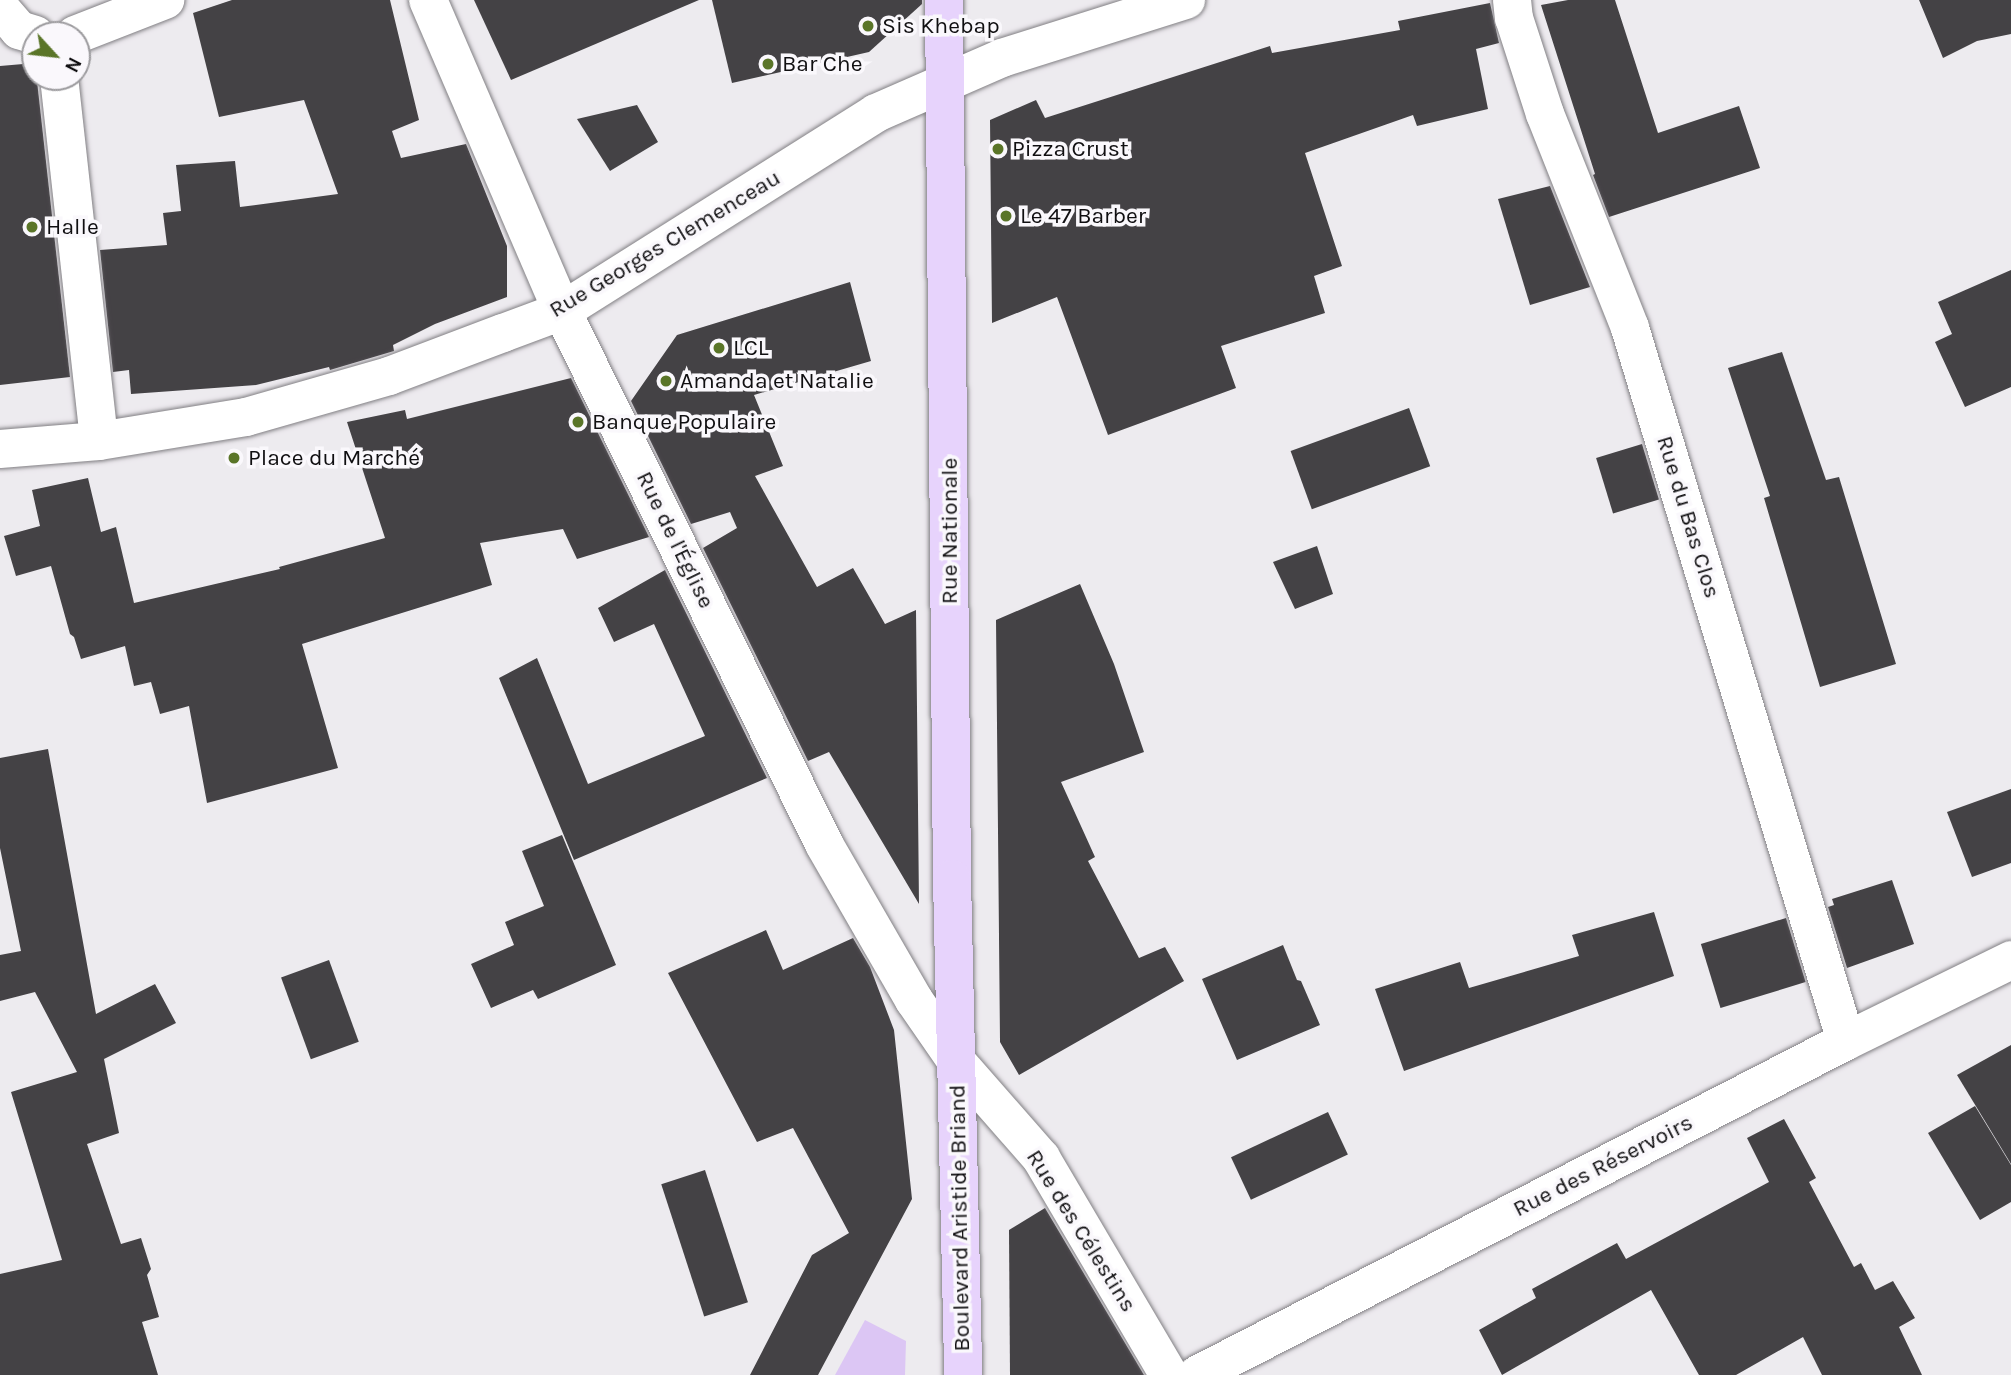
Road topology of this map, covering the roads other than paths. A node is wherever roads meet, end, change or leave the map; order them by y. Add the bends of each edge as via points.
1 (165, 0) edge
2 (428, 0) edge
3 (944, 0) edge
4 (1186, 0) edge
5 (1512, 0) edge
6 (0, 8) edge
7 (91, 29) edge
8 (21, 31) edge
9 (947, 82) junction
10 (61, 91) edge
11 (562, 311) junction
12 (99, 441) junction
13 (0, 449) edge
14 (2011, 960) edge
15 (1846, 1041) junction
16 (957, 1062) junction
17 (963, 1375) edge
18 (1169, 1375) edge
19 (1197, 1375) edge

1 - 7 street
2 - 11 street, Rue de l'Église
3 - 9 main road, Rue Nationale
4 - 9 street, Rue Georges Clemenceau via 1002,58
5 - 15 street, Rue du Bas Clos via 1545,114 1630,328
6 - 8 street
9 - 11 street, Rue Georges Clemenceau via 876,113
9 - 16 main road, Rue Nationale
10 - 12 street
11 - 12 street, Rue Georges Clemenceau via 389,376 246,417
11 - 16 street, Rue de l'Église via 824,844 914,1000
12 - 13 street, Rue Georges Clemenceau
14 - 15 street, Rue des Réservoirs
15 - 19 street, Rue des Réservoirs
16 - 17 main road, Boulevard Aristide Briand
16 - 18 street, Rue des Célestins via 1041,1158

